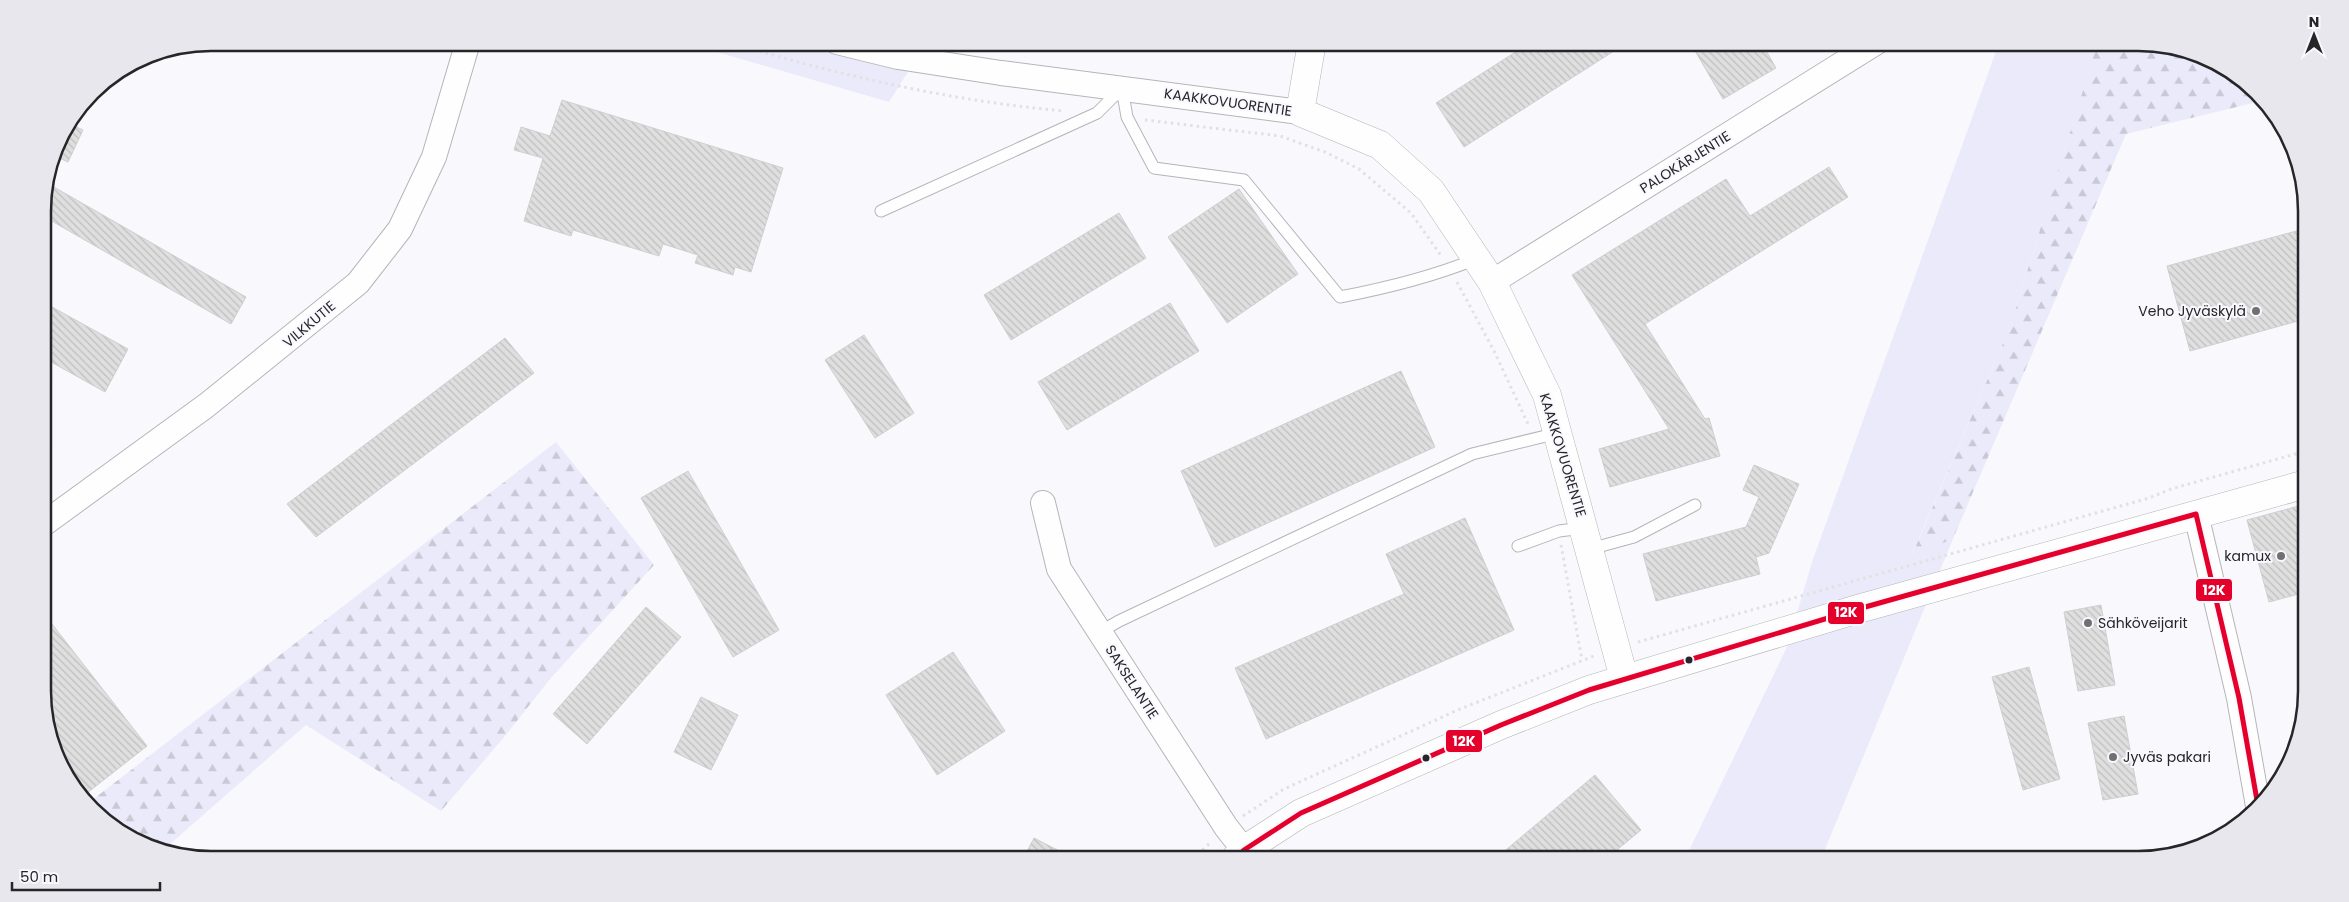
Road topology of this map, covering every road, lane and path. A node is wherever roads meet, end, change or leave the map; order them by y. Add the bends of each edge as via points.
1 (465, 51) edge
2 (758, 51) edge
3 (873, 51) edge
4 (1310, 51) edge
5 (1863, 51) edge
6 (1122, 88) junction
7 (1300, 112) junction
8 (1097, 114) junction
9 (1128, 117) junction
10 (881, 211) dead end
11 (1476, 259) junction
12 (1451, 270) junction
13 (1492, 282) junction
14 (1546, 436) junction
15 (2298, 486) edge
16 (1043, 503) dead end
17 (1695, 505) dead end
18 (2196, 514) junction
19 (51, 515) edge
20 (1578, 536) junction
21 (1518, 546) dead end
22 (1100, 632) junction
23 (1582, 660) dead end
24 (1624, 678) junction
25 (2257, 798) edge
26 (1238, 850) edge
27 (1247, 850) edge

1 - 19 street, VILKKUTIE via 434,157 400,229 358,283 207,405
2 - 8 path via 930,93
3 - 6 street, KAAKKOVUORENTIE
4 - 7 street
5 - 13 street, PALOKÄRJENTIE
6 - 7 street, KAAKKOVUORENTIE
6 - 8 lane
6 - 9 lane
7 - 11 street, KAAKKOVUORENTIE via 1380,145 1430,191
8 - 10 lane
9 - 12 path via 1280,136 1325,152 1359,169 1411,213
9 - 12 lane via 1154,168 1244,180 1340,297
11 - 12 lane
11 - 13 street, KAAKKOVUORENTIE
12 - 14 path via 1494,351
13 - 14 street, KAAKKOVUORENTIE via 1547,395
14 - 20 street, KAAKKOVUORENTIE
14 - 22 lane via 1472,454
15 - 18 street
16 - 22 street, SAKSELANTIE via 1059,569
17 - 20 lane via 1634,537
18 - 24 street
18 - 25 street via 2239,698
20 - 21 lane
20 - 23 path
20 - 24 street, KAAKKOVUORENTIE
22 - 26 street, SAKSELANTIE via 1226,827
24 - 27 street via 1531,712 1392,771 1301,813

